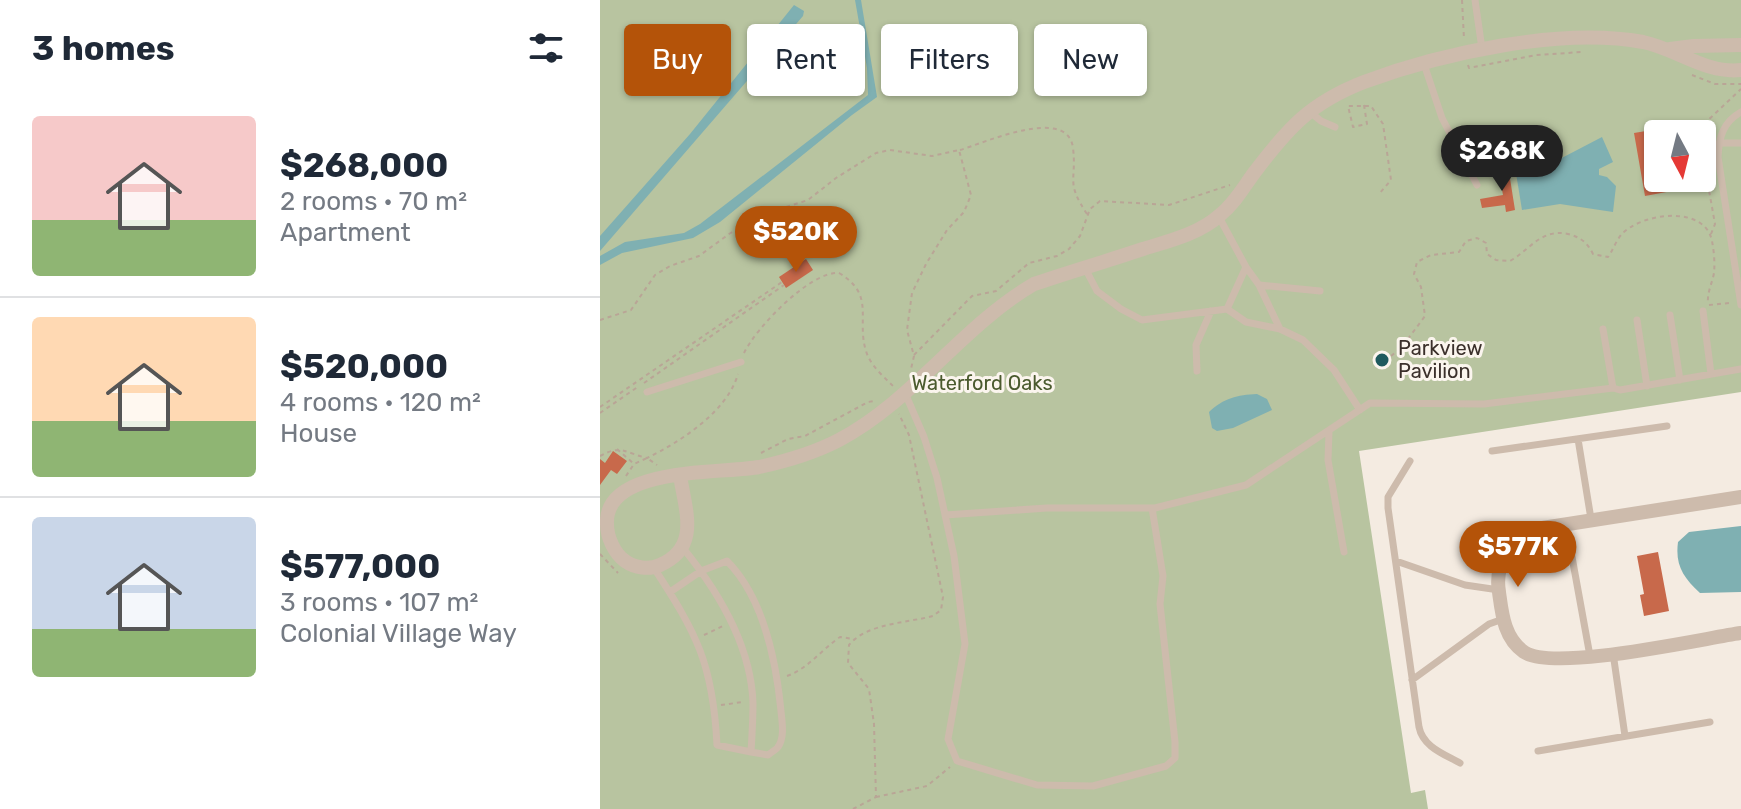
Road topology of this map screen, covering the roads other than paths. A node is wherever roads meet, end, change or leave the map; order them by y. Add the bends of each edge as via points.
1 (1475, 0) edge
2 (1741, 45) edge
3 (1670, 49) junction
4 (1482, 50) junction
5 (1424, 64) junction
6 (1741, 70) edge
7 (1308, 110) junction
8 (1741, 112) edge
9 (1335, 127) dead end
10 (1719, 143) junction
11 (1741, 143) edge
12 (1477, 185) dead end
13 (1219, 217) junction
14 (1246, 267) junction
15 (1085, 268) junction
16 (1259, 285) junction
17 (1320, 291) dead end
18 (1741, 304) edge
19 (1705, 308) road end
20 (1227, 309) junction
21 (1211, 311) junction
22 (1670, 315) dead end
23 (1637, 320) dead end
24 (1280, 329) junction
25 (1603, 329) dead end
26 (741, 362) road end
27 (1741, 369) edge
28 (1197, 371) dead end
29 (1711, 374) junction
30 (1680, 380) junction
31 (1647, 386) junction
32 (903, 387) junction
33 (1613, 388) junction
34 (647, 392) dead end
35 (1360, 410) junction
36 (1667, 426) dead end
37 (1329, 432) junction
38 (1578, 439) junction
39 (1492, 451) dead end
40 (1410, 461) dead end
41 (680, 475) junction
42 (1741, 497) edge
43 (1152, 508) junction
44 (945, 515) junction
45 (1591, 520) junction
46 (1566, 524) junction
47 (683, 548) junction
48 (1344, 552) dead end
49 (1396, 561) junction
50 (654, 568) junction
51 (701, 571) junction
52 (1499, 590) junction
53 (670, 592) junction
54 (1503, 619) junction
55 (1741, 633) edge
56 (1613, 653) junction
57 (1590, 656) junction
58 (1412, 680) junction
59 (1710, 722) dead end
60 (1625, 736) junction
61 (1538, 751) dead end
62 (751, 752) junction
63 (1460, 763) dead end

1 - 4 lane
2 - 3 street
3 - 4 street via 1586,37
3 - 6 street via 1689,60
4 - 5 street
5 - 7 street via 1365,82
5 - 12 lane via 1442,118
7 - 9 lane
7 - 13 street
8 - 10 lane via 1724,125
10 - 11 lane
10 - 18 lane
13 - 14 lane
13 - 15 street via 1184,236
14 - 16 lane
14 - 20 lane
15 - 21 lane via 1097,291 1142,320
15 - 32 street via 1018,294
16 - 17 lane
16 - 24 lane
19 - 29 lane
20 - 21 lane
20 - 24 lane via 1246,322
21 - 28 lane via 1196,345
22 - 30 lane
23 - 31 lane
24 - 35 lane via 1303,340 1334,370
25 - 33 lane
26 - 34 lane
27 - 29 lane
29 - 30 lane
30 - 31 lane
31 - 33 lane
32 - 41 street via 838,440 786,461
32 - 44 lane via 924,437
33 - 35 lane via 1484,404 1370,403
35 - 37 lane
36 - 38 lane
37 - 43 lane via 1246,485
37 - 48 lane via 1328,460
38 - 39 lane
38 - 45 lane
40 - 49 lane via 1388,497
41 - 47 street via 687,517
41 - 50 street via 629,487 607,514 609,535 624,561
42 - 45 street
43 - 44 lane
43 - 44 lane via 1163,576 1160,604 1175,758 1166,766 1093,786 1037,785 957,761 948,739 965,644
45 - 46 street
46 - 52 street via 1536,529 1513,544 1499,570
46 - 57 lane
47 - 50 street
47 - 51 lane
49 - 52 lane via 1465,585
49 - 58 lane
50 - 53 lane
51 - 53 lane
51 - 62 lane via 732,622 742,652 753,700
51 - 62 lane via 727,561 738,572 763,623 778,677 783,733 778,748 768,755
52 - 54 street
53 - 62 lane via 703,653 715,700 717,745
54 - 57 street via 1524,652 1542,659
54 - 58 lane
55 - 56 street
56 - 57 street
56 - 60 lane
58 - 63 lane via 1421,738
59 - 60 lane
60 - 61 lane

